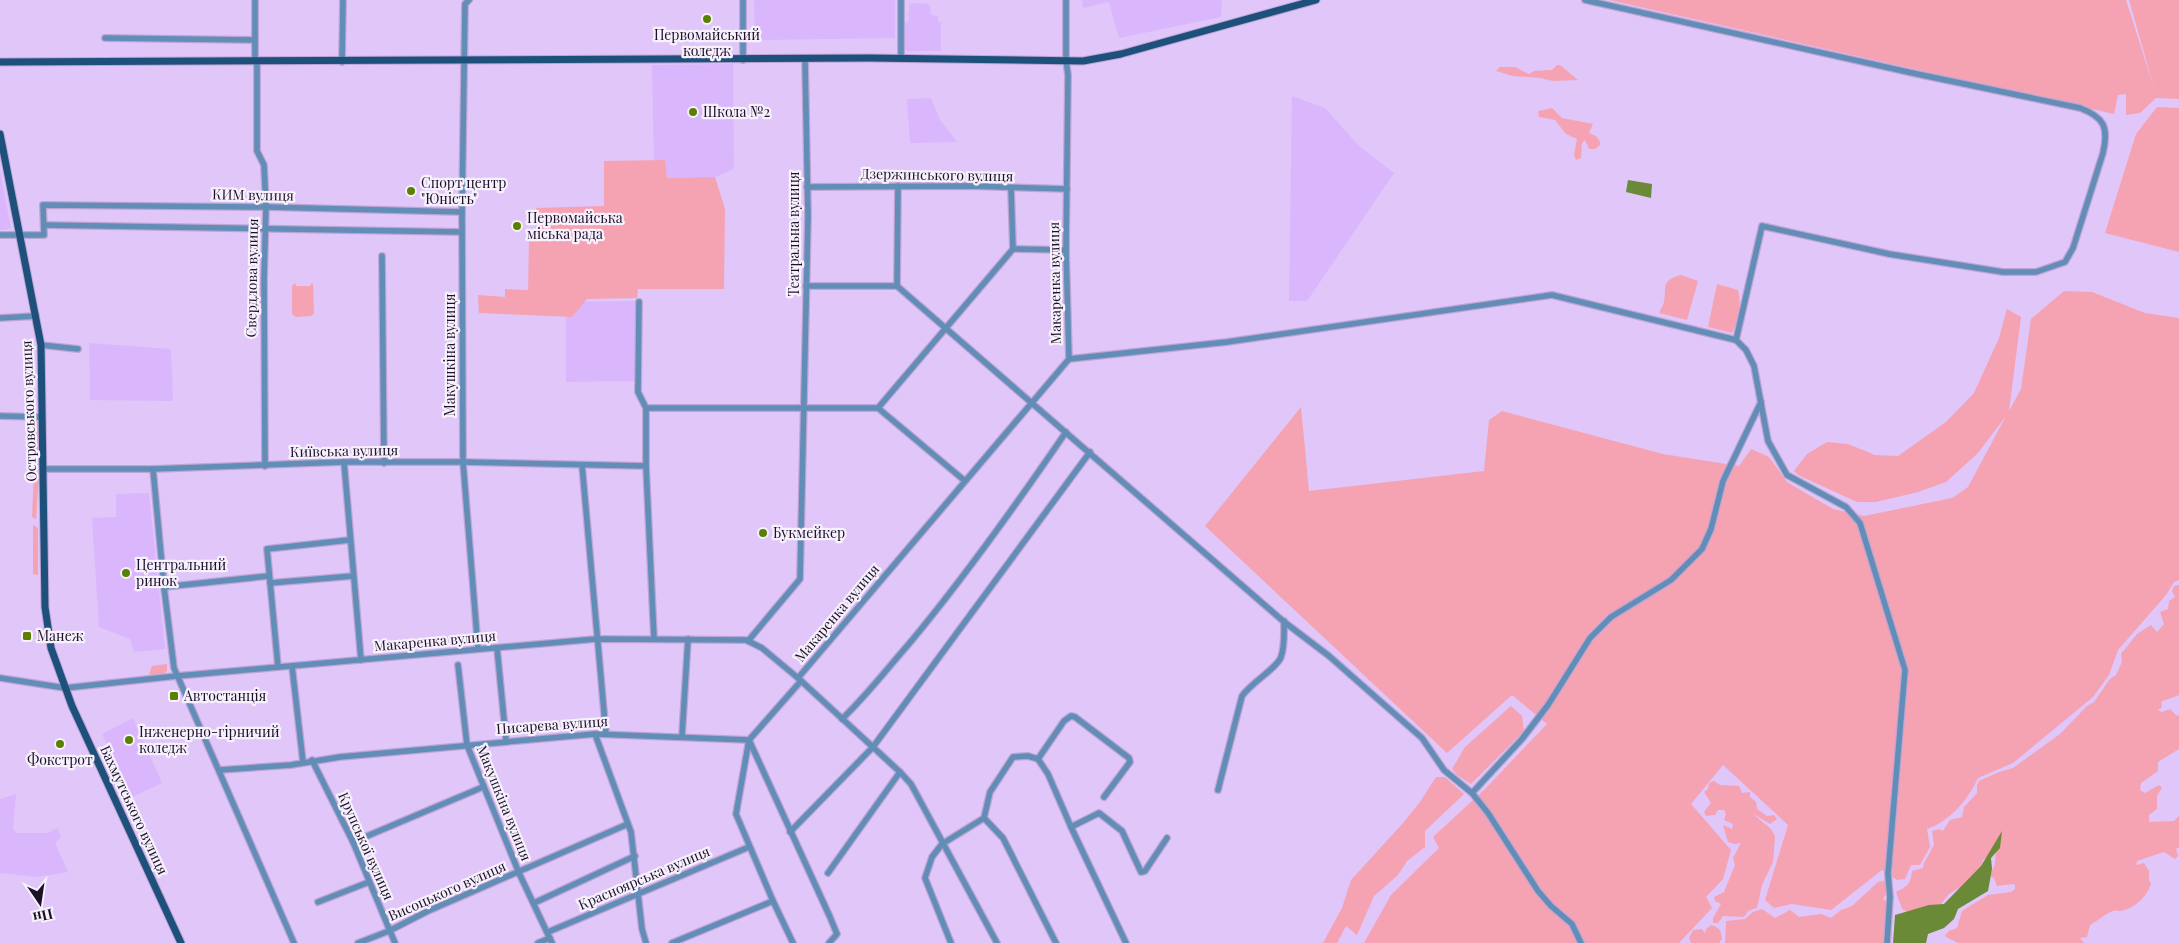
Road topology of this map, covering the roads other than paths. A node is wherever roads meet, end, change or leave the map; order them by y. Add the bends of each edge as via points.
1 (255, 0) edge
2 (343, 0) edge
3 (469, 0) edge
4 (743, 0) edge
5 (901, 0) edge
6 (1066, 0) edge
7 (1316, 0) edge
8 (1586, 0) edge
9 (105, 38) dead end
10 (255, 40) junction
11 (902, 58) junction
12 (806, 59) junction
13 (743, 60) junction
14 (1066, 60) junction
15 (464, 61) junction
16 (0, 62) edge
17 (256, 62) junction
18 (342, 62) junction
19 (0, 134) edge
20 (898, 186) junction
21 (807, 187) junction
22 (1011, 188) junction
23 (1067, 189) junction
24 (266, 207) junction
25 (462, 212) junction
26 (44, 225) junction
27 (266, 227) junction
28 (462, 232) junction
29 (19, 235) junction
30 (0, 236) edge
31 (1013, 249) junction
32 (1066, 250) junction
33 (382, 256) dead end
34 (806, 286) junction
35 (897, 286) junction
36 (639, 302) dead end
37 (36, 316) junction
38 (0, 318) edge
39 (945, 329) junction
40 (1736, 340) junction
41 (41, 345) junction
42 (78, 349) dead end
43 (1069, 359) junction
44 (1032, 402) junction
45 (1760, 402) junction
46 (646, 408) junction
47 (878, 408) junction
48 (803, 409) junction
49 (0, 416) edge
50 (41, 417) junction
51 (1066, 432) junction
52 (1090, 452) junction
53 (344, 462) junction
54 (463, 462) junction
55 (384, 463) junction
56 (582, 465) junction
57 (265, 466) junction
58 (646, 466) junction
59 (43, 469) junction
60 (153, 469) junction
61 (965, 481) junction
62 (350, 540) junction
63 (270, 576) junction
64 (353, 576) junction
65 (270, 583) junction
66 (164, 587) junction
67 (1284, 621) junction
68 (654, 638) junction
69 (596, 639) junction
70 (688, 639) junction
71 (748, 641) junction
72 (497, 648) junction
73 (478, 649) junction
74 (361, 660) junction
75 (458, 665) dead end
76 (292, 666) junction
77 (278, 667) junction
78 (177, 676) junction
79 (0, 678) edge
80 (800, 680) junction
81 (65, 688) junction
82 (842, 719) junction
83 (594, 734) junction
84 (606, 734) junction
85 (682, 736) junction
86 (506, 740) junction
87 (749, 740) junction
88 (467, 745) junction
89 (873, 747) junction
90 (1038, 759) junction
91 (312, 760) junction
92 (303, 762) junction
93 (220, 770) junction
94 (900, 772) junction
95 (483, 787) junction
96 (1218, 790) dead end
97 (1472, 793) junction
98 (1104, 797) dead end
99 (984, 818) junction
100 (628, 824) junction
101 (1071, 827) junction
102 (790, 832) junction
103 (1167, 838) dead end
104 (353, 842) junction
105 (942, 844) junction
106 (749, 847) junction
107 (635, 856) junction
108 (519, 873) junction
109 (828, 873) dead end
110 (369, 882) junction
111 (637, 895) junction
112 (318, 902) dead end
113 (773, 902) junction
114 (534, 904) junction
115 (390, 931) junction
116 (550, 937) edge
117 (181, 943) edge
118 (294, 943) edge
119 (358, 943) edge
120 (395, 943) edge
121 (538, 943) edge
122 (646, 943) edge
123 (672, 943) edge
124 (793, 943) edge
125 (829, 943) edge
126 (951, 943) edge
127 (997, 943) edge
128 (1056, 943) edge
129 (1126, 943) edge
130 (1581, 943) edge
131 (1887, 943) edge

1 - 10 street, Свердлова вулиця
2 - 18 street
3 - 15 street, Макушкіна вулиця via 465,4
4 - 13 street
5 - 11 street
6 - 14 street, Макаренка вулиця
7 - 14 main road via 1121,54
8 - 40 street via 2086,110 2099,117 2104,126 2106,137 2073,248 2064,262 2036,272 2003,272 1889,254 1762,226
9 - 10 street
10 - 17 street, Свердлова вулиця
11 - 12 main road
11 - 14 main road
12 - 13 main road
12 - 21 street, Театральна вулиця
13 - 15 main road
14 - 23 street, Макаренка вулиця
15 - 18 main road
15 - 25 street, Макушкіна вулиця
16 - 17 main road
17 - 18 main road
17 - 24 street, Свердлова вулиця via 258,151 264,165
19 - 29 main road, Островського вулиця
20 - 21 street, Дзержинського вулиця
20 - 22 street, Дзержинського вулиця
20 - 35 street
21 - 34 street, Театральна вулиця
22 - 23 street, Дзержинського вулиця
22 - 31 street
23 - 32 street, Макаренка вулиця
24 - 25 street, КИМ вулиця
24 - 26 street, КИМ вулиця via 43,205
24 - 27 street, Свердлова вулиця
25 - 28 street, Макушкіна вулиця
26 - 27 street
26 - 29 street via 44,235
27 - 28 street
27 - 57 street, Свердлова вулиця
28 - 54 street, Макушкіна вулиця
29 - 30 street
29 - 37 main road, Островського вулиця
31 - 32 street
31 - 39 street
32 - 43 street, Макаренка вулиця
33 - 55 street
34 - 35 street
34 - 48 street, Театральна вулиця
35 - 39 street
36 - 46 street via 638,392
37 - 38 street
37 - 41 main road, Островського вулиця
39 - 44 street
39 - 47 street
40 - 43 street via 1552,295 1227,342
40 - 45 street via 1746,350 1754,366
41 - 42 street
41 - 50 main road, Островського вулиця
43 - 44 street, Макаренка вулиця
44 - 51 street
44 - 61 street, Макаренка вулиця
45 - 97 street via 1723,482 1711,529 1702,549 1671,580 1611,617 1590,638 1548,705 1522,739
45 - 131 street via 1768,440 1787,474 1846,507 1860,523 1905,670 1888,874
46 - 48 street
46 - 58 street
47 - 48 street
47 - 61 street
48 - 71 street, Театральна вулиця via 800,579
49 - 50 street
50 - 59 main road, Островського вулиця
51 - 52 street
51 - 82 street via 942,605 859,704
52 - 67 street
52 - 89 street
53 - 55 street, Київська вулиця
53 - 57 street, Київська вулиця
53 - 62 street
54 - 55 street, Київська вулиця
54 - 56 street, Київська вулиця
54 - 73 street, Макушкіна вулиця
56 - 58 street, Київська вулиця
56 - 69 street
57 - 60 street, Київська вулиця
58 - 68 street
59 - 60 street, Київська вулиця
59 - 81 main road, Островського вулиця via 47,626
60 - 66 street
61 - 80 street, Макаренка вулиця
62 - 63 street via 267,549
62 - 64 street
63 - 65 street
63 - 66 street
64 - 65 street
64 - 74 street
65 - 77 street
66 - 78 street
67 - 96 street via 1284,646 1279,661 1242,696
67 - 97 street via 1402,718 1422,738 1444,770
68 - 69 street, Макаренка вулиця
68 - 70 street, Макаренка вулиця
69 - 72 street, Макаренка вулиця
69 - 84 street
70 - 71 street, Макаренка вулиця
70 - 85 street
71 - 80 street, Макаренка вулиця via 762,648
72 - 73 street, Макаренка вулиця
72 - 86 street
73 - 74 street, Макаренка вулиця
74 - 76 street, Макаренка вулиця
75 - 88 street, Макушкіна вулиця
76 - 77 street, Макаренка вулиця
76 - 92 street
77 - 78 street, Макаренка вулиця
78 - 81 street, Макаренка вулиця
78 - 93 street
79 - 81 street, Макаренка вулиця
80 - 82 street
80 - 87 street
81 - 117 main road, Бахмутського вулиця
82 - 89 street
83 - 84 street, Писарєва вулиця
83 - 86 street, Писарєва вулиця
83 - 100 street
84 - 85 street, Писарєва вулиця
85 - 87 street, Писарєва вулиця
86 - 88 street, Писарєва вулиця
87 - 102 street
87 - 106 street via 736,814
88 - 91 street, Писарєва вулиця
88 - 95 street, Макушкіна вулиця
89 - 94 street
89 - 102 street
90 - 98 street via 1064,721 1075,717 1129,758 1130,762
90 - 99 street via 1013,757 990,792
90 - 101 street
91 - 92 street, Писарєва вулиця
91 - 104 street, Крупської вулиця
92 - 93 street, Писарєва вулиця
93 - 118 street
94 - 105 street via 911,784
94 - 109 street
95 - 104 street
95 - 108 street, Макушкіна вулиця
97 - 130 street via 1538,891 1572,924
99 - 105 street
99 - 128 street via 1003,838
100 - 107 street
100 - 108 street, Висоцького вулиця
101 - 103 street via 1099,813 1122,832 1141,872 1145,871
101 - 129 street
102 - 125 street via 837,934
104 - 110 street, Крупської вулиця
105 - 126 street via 932,857 925,878
105 - 127 street
106 - 111 street, Красноярська вулиця
106 - 113 street
107 - 111 street
107 - 114 street
108 - 114 street, Макушкіна вулиця
108 - 115 street, Висоцького вулиця via 428,911
110 - 112 street
110 - 115 street, Крупської вулиця
111 - 116 street, Красноярська вулиця
111 - 122 street
113 - 123 street
113 - 124 street
114 - 116 street, Макушкіна вулиця
115 - 119 street, Висоцького вулиця
115 - 120 street, Крупської вулиця
116 - 121 street, Красноярська вулиця

